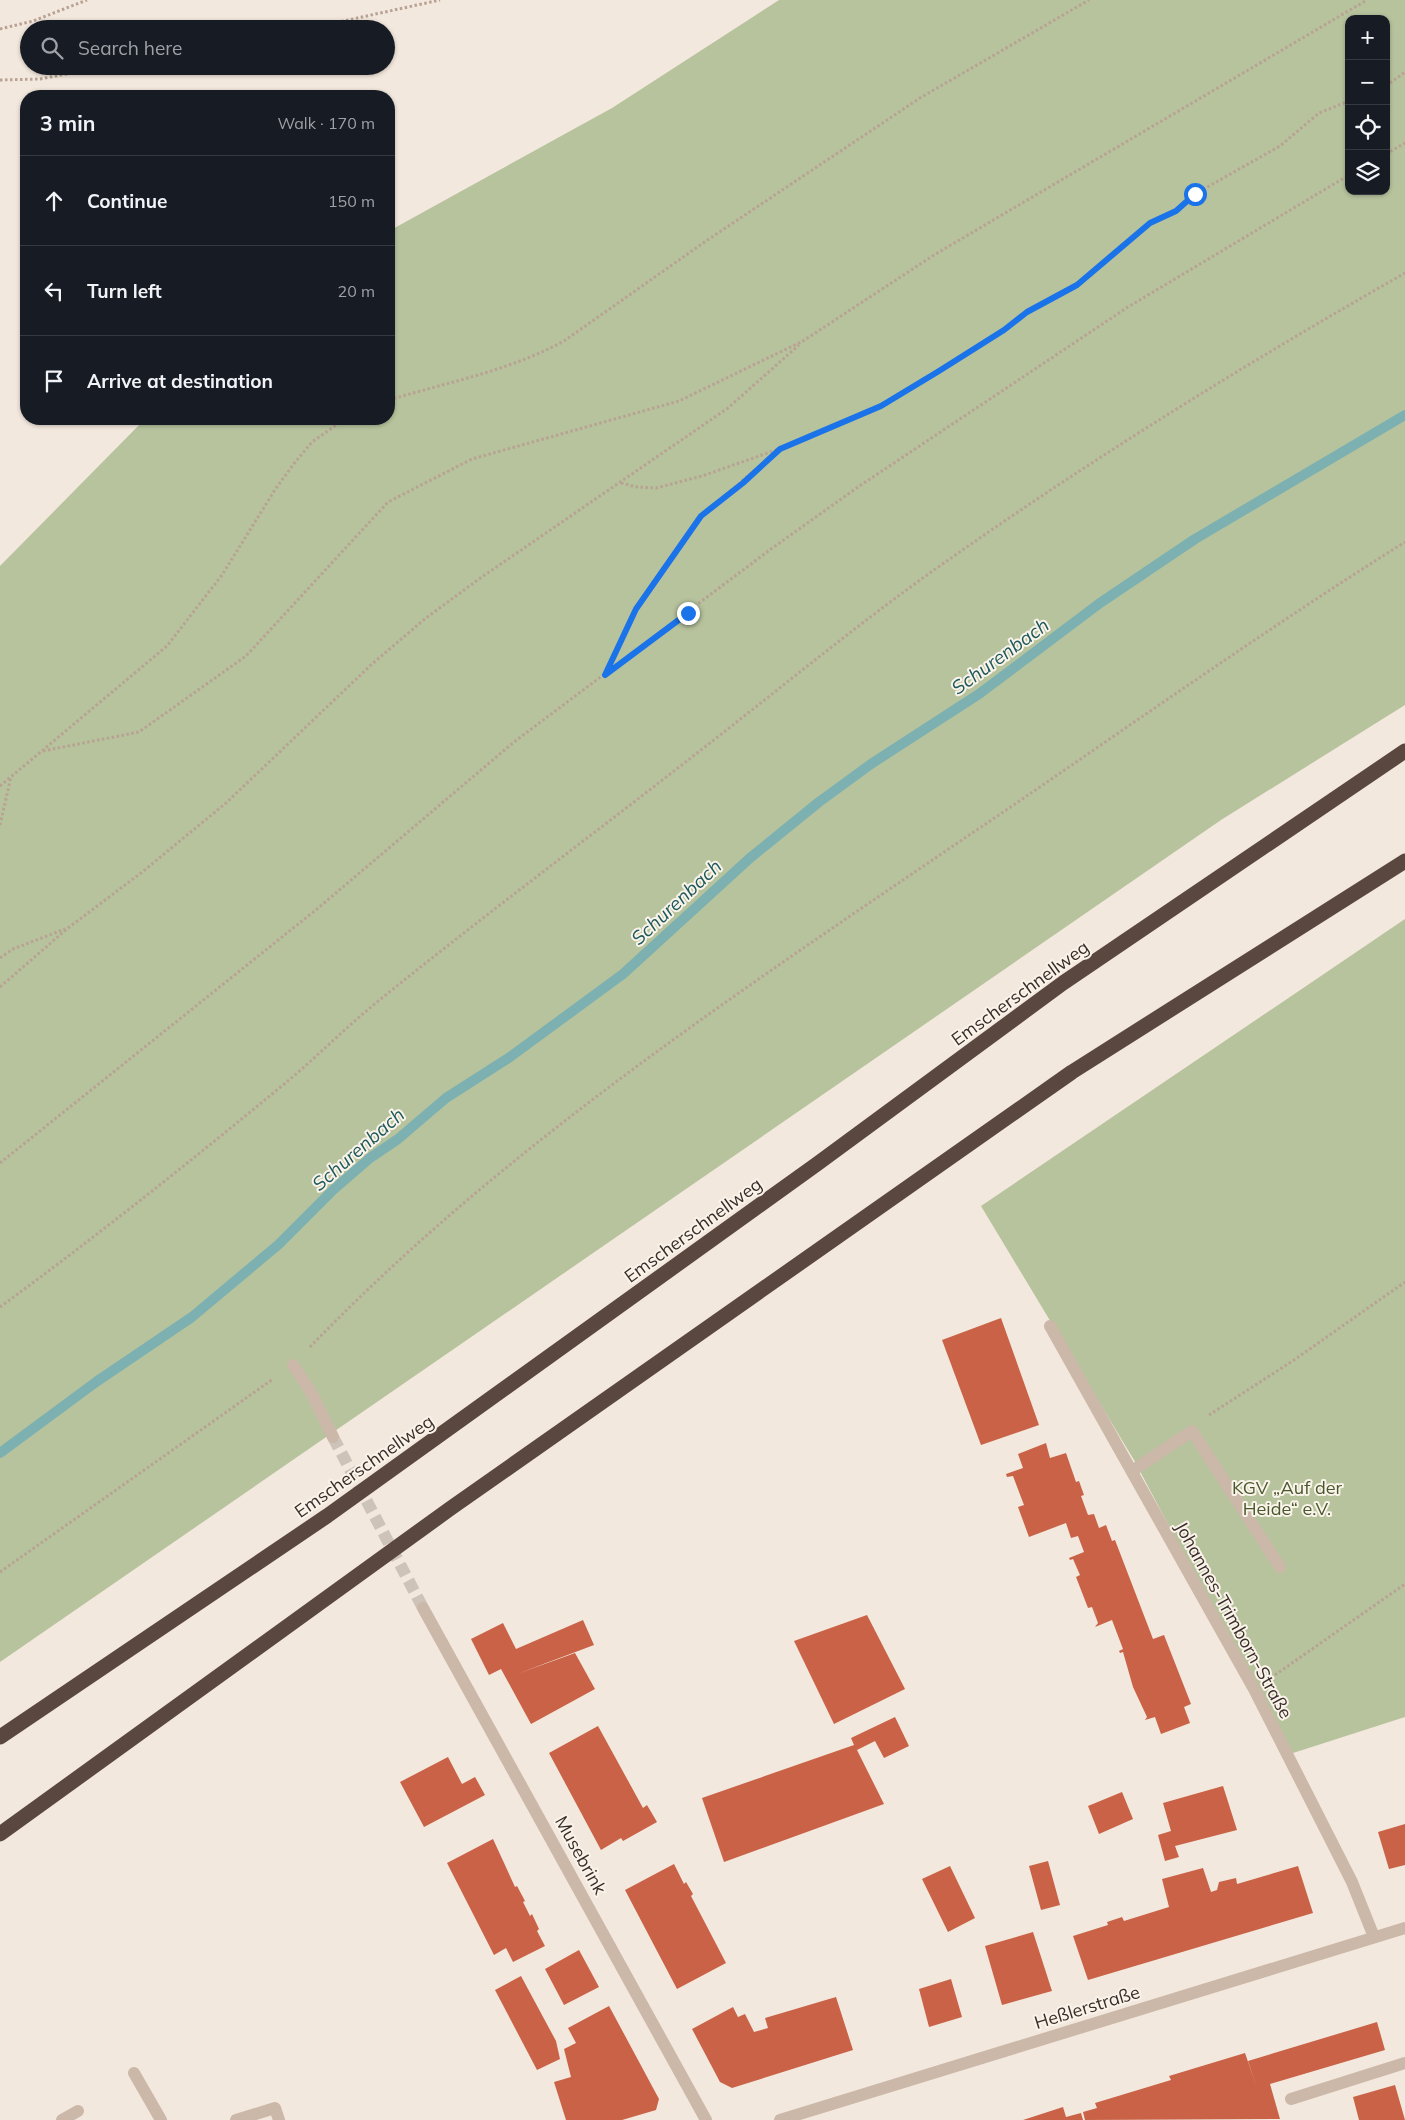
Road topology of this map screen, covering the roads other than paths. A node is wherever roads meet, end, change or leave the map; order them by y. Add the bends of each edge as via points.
1 (1405, 751) edge
2 (1405, 860) edge
3 (1050, 1326) dead end
4 (293, 1365) road end
5 (333, 1437) tunnel mouth
6 (1132, 1472) junction
7 (1280, 1567) dead end
8 (424, 1608) tunnel mouth
9 (0, 1737) edge
10 (0, 1834) edge
11 (1404, 1931) edge
12 (1374, 1937) junction
13 (1405, 2063) edge
14 (134, 2073) dead end
15 (1291, 2099) dead end
16 (78, 2111) dead end
17 (62, 2120) edge
18 (161, 2120) edge
19 (236, 2120) edge
20 (278, 2120) edge
21 (706, 2120) edge
22 (780, 2120) edge

1 - 9 highway, Emscherschnellweg via 1063,983 801,1176 327,1516
2 - 10 highway via 1047,1089 443,1514
3 - 6 street, Johannes-Trimborn-Straße
4 - 5 street via 311,1392
6 - 7 street via 1192,1431
6 - 12 street, Johannes-Trimborn-Straße via 1254,1689 1352,1882
8 - 21 street, Musebrink
11 - 12 street, Heßlerstraße
12 - 22 street, Heßlerstraße
13 - 15 street
14 - 18 street
16 - 17 street
19 - 20 street via 275,2108

